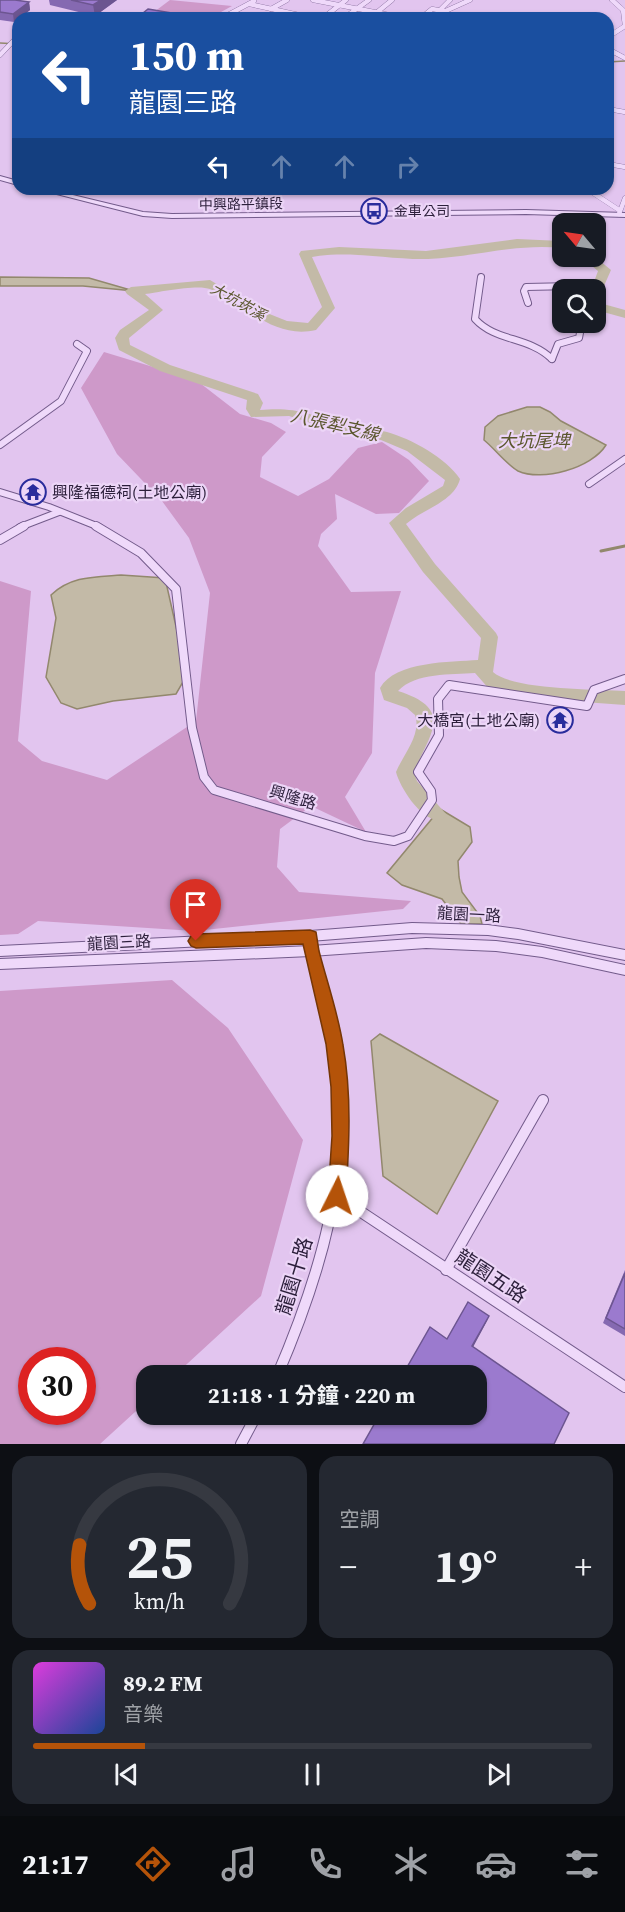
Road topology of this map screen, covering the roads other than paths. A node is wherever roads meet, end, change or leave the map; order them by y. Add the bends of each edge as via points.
1 (256, 0) edge
2 (287, 0) edge
3 (317, 0) edge
4 (346, 0) edge
5 (369, 0) edge
6 (392, 0) edge
7 (450, 0) edge
8 (470, 0) edge
9 (612, 0) edge
10 (249, 4) junction
11 (339, 5) junction
12 (271, 9) junction
13 (357, 9) junction
14 (406, 9) dead end
15 (440, 10) junction
16 (446, 11) joint
17 (234, 12) edge
18 (286, 12) edge
19 (304, 12) edge
20 (330, 12) edge
21 (353, 12) edge
22 (371, 12) edge
23 (377, 12) edge
24 (402, 12) edge
25 (428, 12) edge
26 (614, 33) edge
27 (12, 42) edge
28 (0, 55) edge
29 (64, 195) edge
30 (596, 195) edge
31 (625, 198) edge
32 (621, 213) edge
33 (481, 278) dead end
34 (552, 286) edge
35 (528, 303) dead end
36 (580, 333) edge
37 (77, 344) dead end
38 (0, 445) edge
39 (625, 459) edge
40 (589, 484) dead end
41 (0, 492) edge
42 (59, 512) junction
43 (0, 540) edge
44 (625, 679) edge
45 (310, 936) junction
46 (0, 951) edge
47 (311, 951) junction
48 (625, 955) edge
49 (0, 964) edge
50 (625, 970) edge
51 (543, 1100) dead end
52 (337, 1196) junction
53 (446, 1270) junction
54 (282, 1365) edge
55 (625, 1387) edge
56 (251, 1425) edge
57 (241, 1444) edge

1 - 10 street
2 - 12 street
3 - 11 street
3 - 19 street
4 - 11 street
5 - 13 street
6 - 23 street
7 - 15 street
8 - 16 street
9 - 26 street via 623,10 625,26
10 - 12 street
10 - 17 street
11 - 13 street
11 - 20 street
12 - 18 street
13 - 21 street
13 - 22 street
14 - 24 street
15 - 16 street
15 - 25 street
27 - 28 street
29 - 32 street, 中興路平鎮段 via 142,214 192,217
30 - 32 street
31 - 32 street
33 - 36 street via 475,319 486,330 539,347 552,359 558,344 579,338
34 - 35 street via 526,287
37 - 38 street via 87,351 61,401
39 - 40 street
41 - 42 street, 興隆路
42 - 43 street
42 - 44 street, 興隆路 via 86,520 143,554 161,568 176,589 195,753 207,784 214,790 378,839 394,841 408,836 432,800 431,791 418,772 419,764 438,737 441,727 435,705 449,685 587,706 594,690
45 - 46 street, 龍園三路
45 - 47 street, 龍園十路
45 - 48 street, 龍園一路 via 412,928 488,930 565,941
47 - 49 street, 龍園三路
47 - 50 street, 龍園一路 via 470,944 542,952
47 - 52 street, 龍園十路 via 327,1007 340,1087
51 - 53 street
52 - 53 street, 龍園五路
52 - 54 street, 龍園十路 via 317,1276
53 - 55 street, 龍園五路
56 - 57 street

